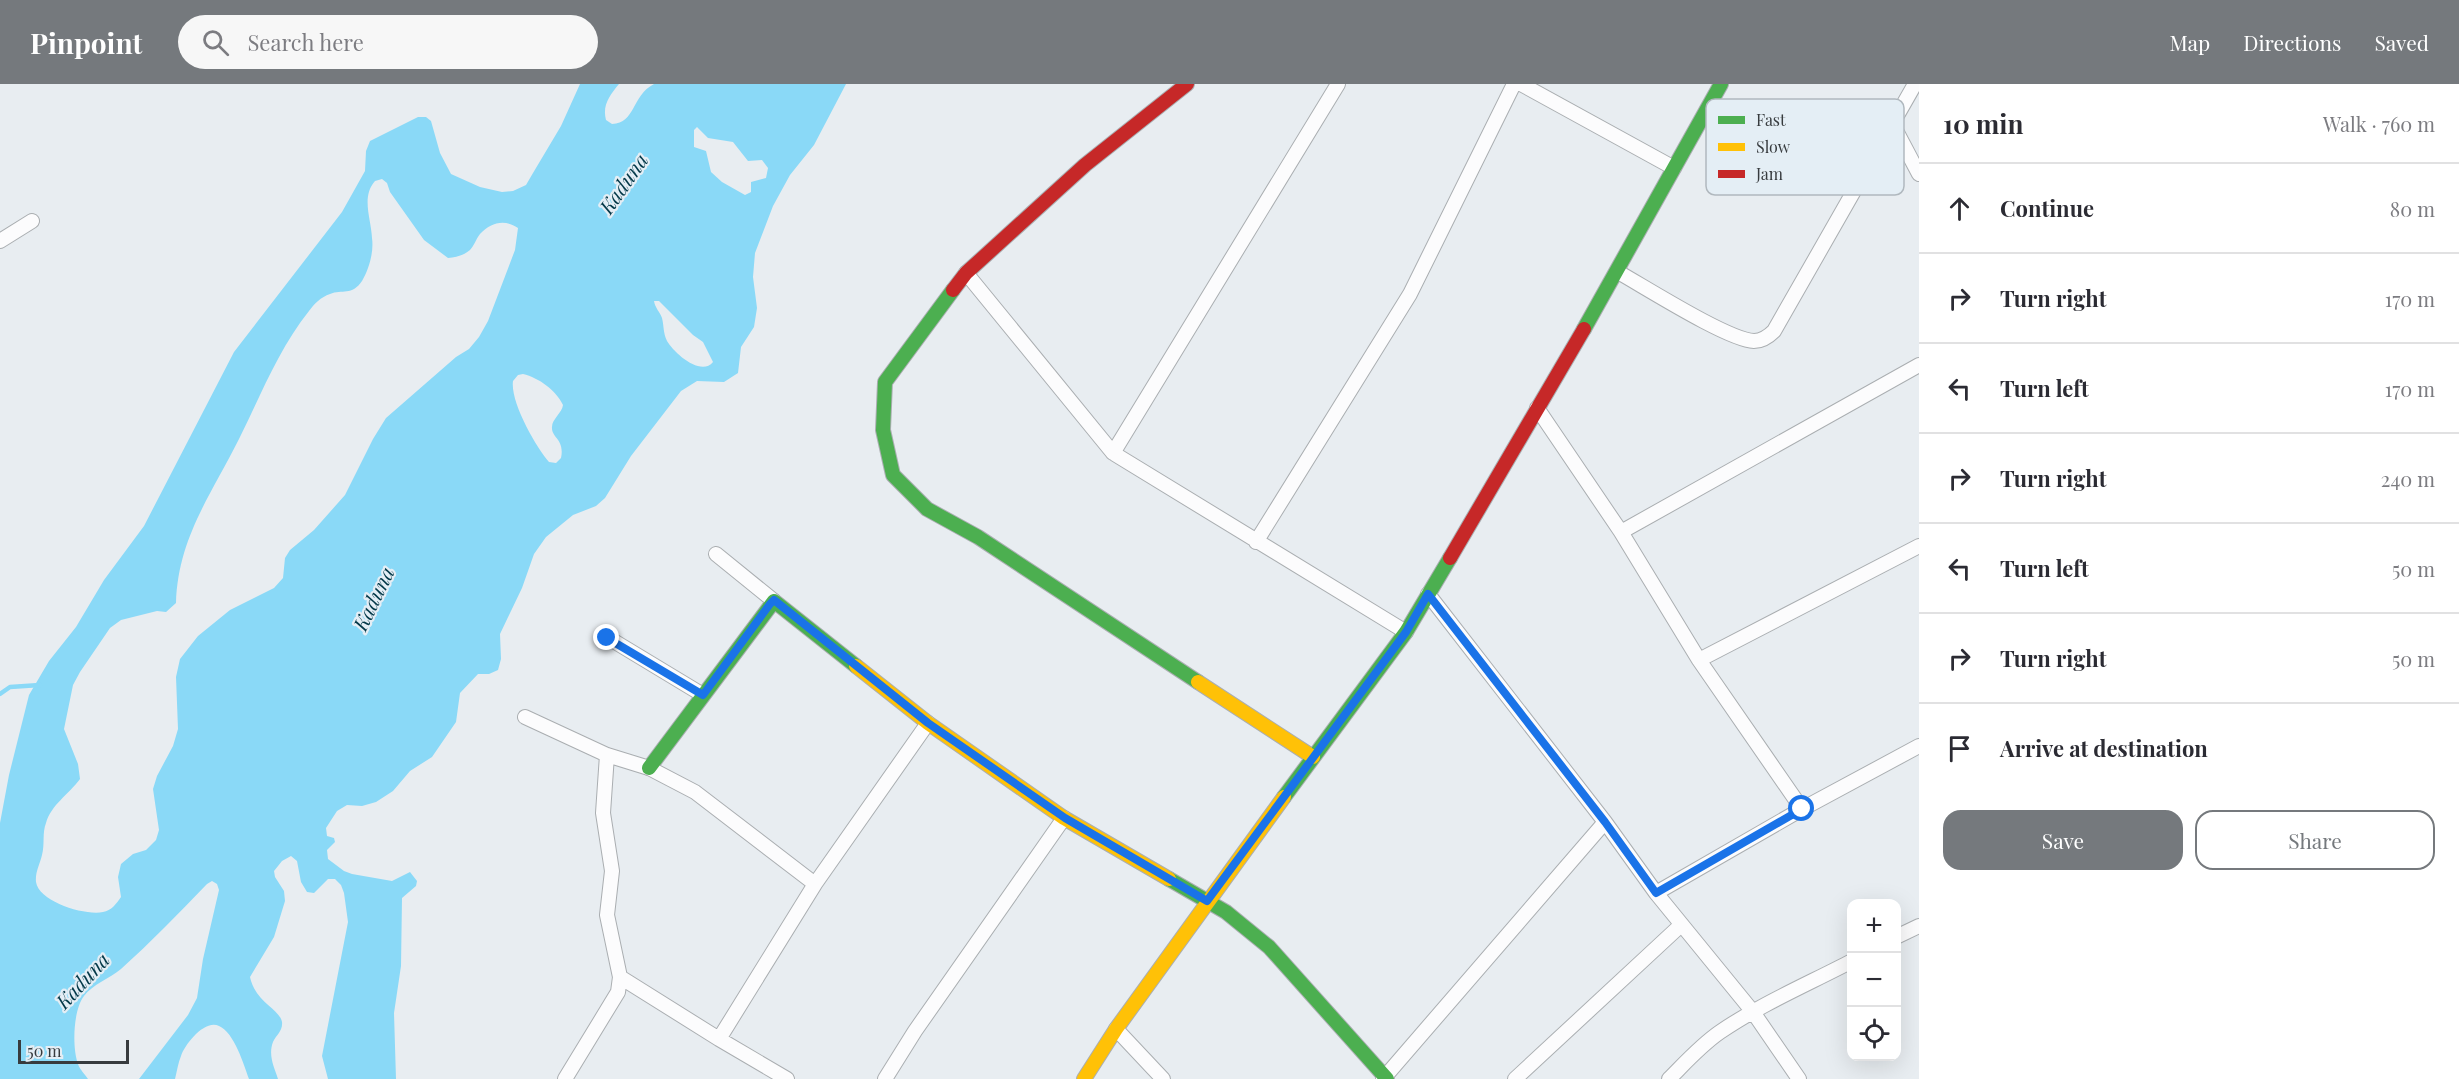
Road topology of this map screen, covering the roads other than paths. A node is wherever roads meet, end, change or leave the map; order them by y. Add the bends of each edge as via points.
1 (1187, 84) edge
2 (1338, 84) edge
3 (1514, 84) edge
4 (1521, 84) edge
5 (1721, 84) edge
6 (1915, 84) edge
7 (1713, 99) edge
8 (1904, 103) edge
9 (1706, 111) edge
10 (1904, 146) edge
11 (1674, 168) junction
12 (1919, 174) edge
13 (1851, 195) edge
14 (32, 221) dead end
15 (0, 241) edge
16 (1618, 272) junction
17 (966, 273) junction
18 (1919, 365) edge
19 (1537, 408) junction
20 (1113, 453) junction
21 (1621, 532) junction
22 (1256, 542) junction
23 (1919, 546) edge
24 (716, 554) dead end
25 (1428, 594) junction
26 (774, 600) junction
27 (1406, 632) junction
28 (607, 638) dead end
29 (1699, 660) junction
30 (703, 695) junction
31 (525, 717) dead end
32 (928, 723) junction
33 (1919, 746) edge
34 (607, 755) junction
35 (1313, 757) junction
36 (649, 768) junction
37 (1802, 809) junction
38 (1065, 818) junction
39 (1605, 822) junction
40 (815, 884) junction
41 (1656, 893) junction
42 (1207, 901) junction
43 (1681, 925) junction
44 (1919, 926) edge
45 (1901, 935) edge
46 (1847, 963) edge
47 (620, 977) junction
48 (1752, 1012) junction
49 (1116, 1029) junction
50 (719, 1040) junction
51 (1796, 1077) edge
52 (1385, 1078) edge
53 (565, 1079) edge
54 (788, 1079) edge
55 (885, 1079) edge
56 (1084, 1079) edge
57 (1162, 1079) edge
58 (1515, 1079) edge
59 (1669, 1079) edge

1 - 17 street via 1085,165
2 - 20 street
3 - 22 street via 1410,294
4 - 11 street
5 - 7 street
6 - 8 street
9 - 11 street
10 - 12 street
11 - 16 street
13 - 16 street via 1767,338 1753,341 1724,332
14 - 15 street
16 - 19 street
17 - 20 street
17 - 35 street via 885,382 883,430 893,475 927,508 978,537
18 - 21 street
19 - 21 street
19 - 25 street
20 - 22 street
21 - 29 street
22 - 27 street
23 - 29 street
24 - 26 street
25 - 27 street
25 - 39 street
26 - 30 street
26 - 32 street
27 - 35 street
28 - 30 street
29 - 37 street
30 - 36 street
31 - 34 street
32 - 38 street
32 - 40 street
33 - 37 street
34 - 36 street
34 - 47 street via 603,813 612,871 607,915
35 - 42 street
36 - 40 street via 713,804
37 - 41 street
38 - 42 street
38 - 55 street
39 - 41 street
39 - 52 street
40 - 50 street
41 - 43 street
42 - 49 street
42 - 52 street via 1269,947
43 - 48 street
43 - 58 street
44 - 45 street
46 - 48 street
47 - 50 street
47 - 53 street via 618,992
48 - 51 street
48 - 59 street via 1702,1046
49 - 56 street
49 - 57 street
50 - 54 street

